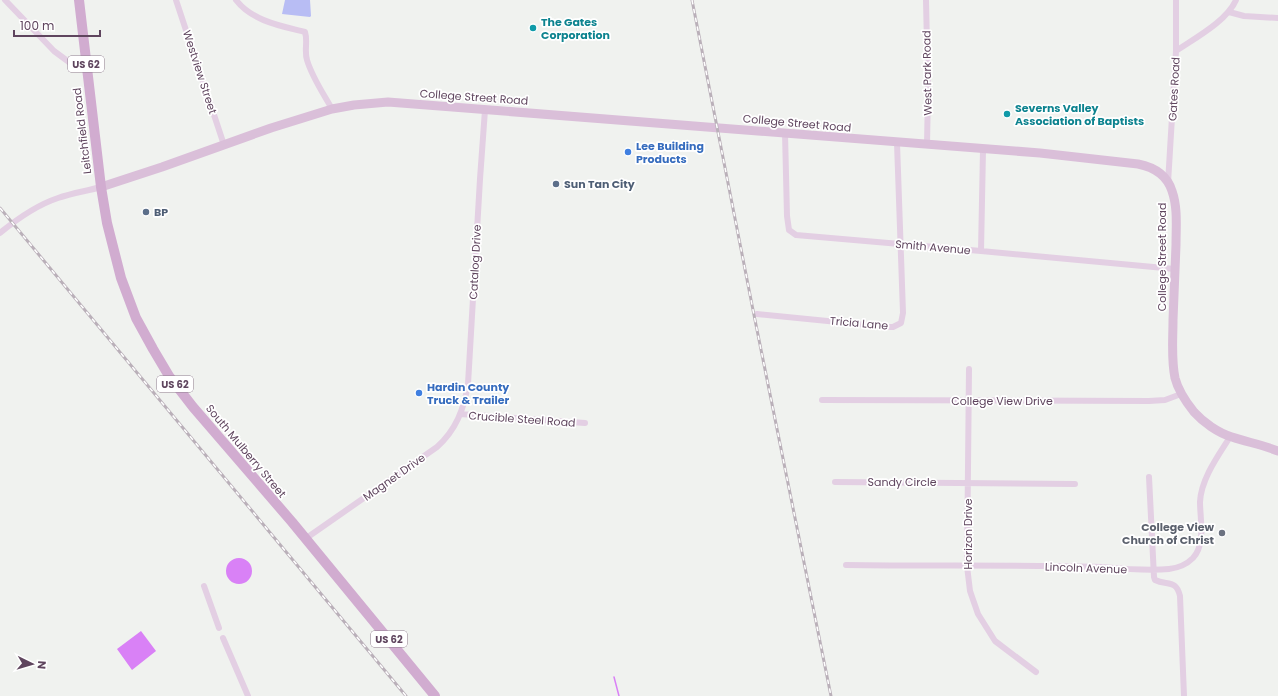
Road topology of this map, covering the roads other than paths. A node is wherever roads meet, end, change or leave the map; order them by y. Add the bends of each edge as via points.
1 (5, 0) edge
2 (79, 0) edge
3 (176, 0) edge
4 (236, 0) edge
5 (926, 0) edge
6 (1176, 0) edge
7 (1236, 0) edge
8 (1229, 12) junction
9 (1278, 18) edge
10 (1176, 51) junction
11 (87, 68) junction
12 (332, 109) junction
13 (485, 110) junction
14 (785, 133) junction
15 (897, 143) junction
16 (224, 145) junction
17 (927, 145) junction
18 (983, 150) junction
19 (1168, 183) junction
20 (101, 187) junction
21 (0, 233) edge
22 (901, 244) junction
23 (981, 251) junction
24 (1175, 270) junction
25 (757, 314) dead end
26 (969, 369) dead end
27 (1181, 394) junction
28 (822, 400) dead end
29 (969, 400) junction
30 (460, 414) junction
31 (585, 423) dead end
32 (1230, 437) junction
33 (1278, 451) edge
34 (1149, 477) dead end
35 (835, 482) dead end
36 (968, 483) junction
37 (1076, 484) dead end
38 (305, 539) junction
39 (846, 565) dead end
40 (968, 566) junction
41 (1154, 570) junction
42 (204, 586) dead end
43 (219, 628) dead end
44 (223, 638) dead end
45 (1036, 672) dead end
46 (248, 696) edge
47 (436, 696) edge
48 (1184, 696) edge

1 - 11 street via 54,51 77,68
2 - 11 main road, Leitchfield Road / US 62
3 - 16 street, Westview Street
4 - 12 street via 256,17 305,32 307,60
5 - 17 street, West Park Road
6 - 10 street
7 - 8 street, Gates Road
8 - 9 street via 1244,16
8 - 10 street, Gates Road
10 - 19 street, Gates Road
11 - 20 main road, Leitchfield Road / US 62
12 - 13 street, College Street Road via 388,102
12 - 16 street, College Street Road
13 - 14 street, College Street Road
13 - 30 street, Catalog Drive via 468,384
14 - 15 street, College Street Road
14 - 22 street, Smith Avenue via 787,216 792,233 809,237
15 - 17 street, College Street Road
15 - 22 street, Tricia Lane
16 - 20 street, College Street Road
17 - 18 street, College Street Road
18 - 19 street, College Street Road via 1138,164 1158,171
18 - 23 street
19 - 24 street, College Street Road via 1174,195 1176,213
20 - 21 street via 42,205
20 - 38 main road, South Mulberry Street / US 62 via 123,286 136,318 153,349 169,376 193,407
22 - 23 street, Smith Avenue
22 - 25 street, Tricia Lane via 903,313 898,325 888,327
23 - 24 street, Smith Avenue
24 - 27 street, College Street Road via 1173,350 1175,378
26 - 29 street, Horizon Drive
27 - 29 street, College View Drive via 1154,401
27 - 32 street, College Street Road via 1202,419
28 - 29 street, College View Drive
29 - 36 street, Horizon Drive
30 - 31 street, Crucible Steel Road
30 - 38 street, Magnet Drive via 453,430 437,447
32 - 33 street, College Street Road
32 - 41 street, Lincoln Avenue via 1202,489 1200,541 1197,553 1190,561 1180,566
34 - 41 street
35 - 36 street, Sandy Circle
36 - 37 street, Sandy Circle
36 - 40 street, Horizon Drive
38 - 47 main road, South Mulberry Street / US 62
39 - 40 street, Lincoln Avenue
40 - 41 street, Lincoln Avenue
40 - 45 street, Horizon Drive via 970,591 978,614 995,641
41 - 48 street via 1155,580 1176,586 1179,590
42 - 43 street
44 - 46 street

